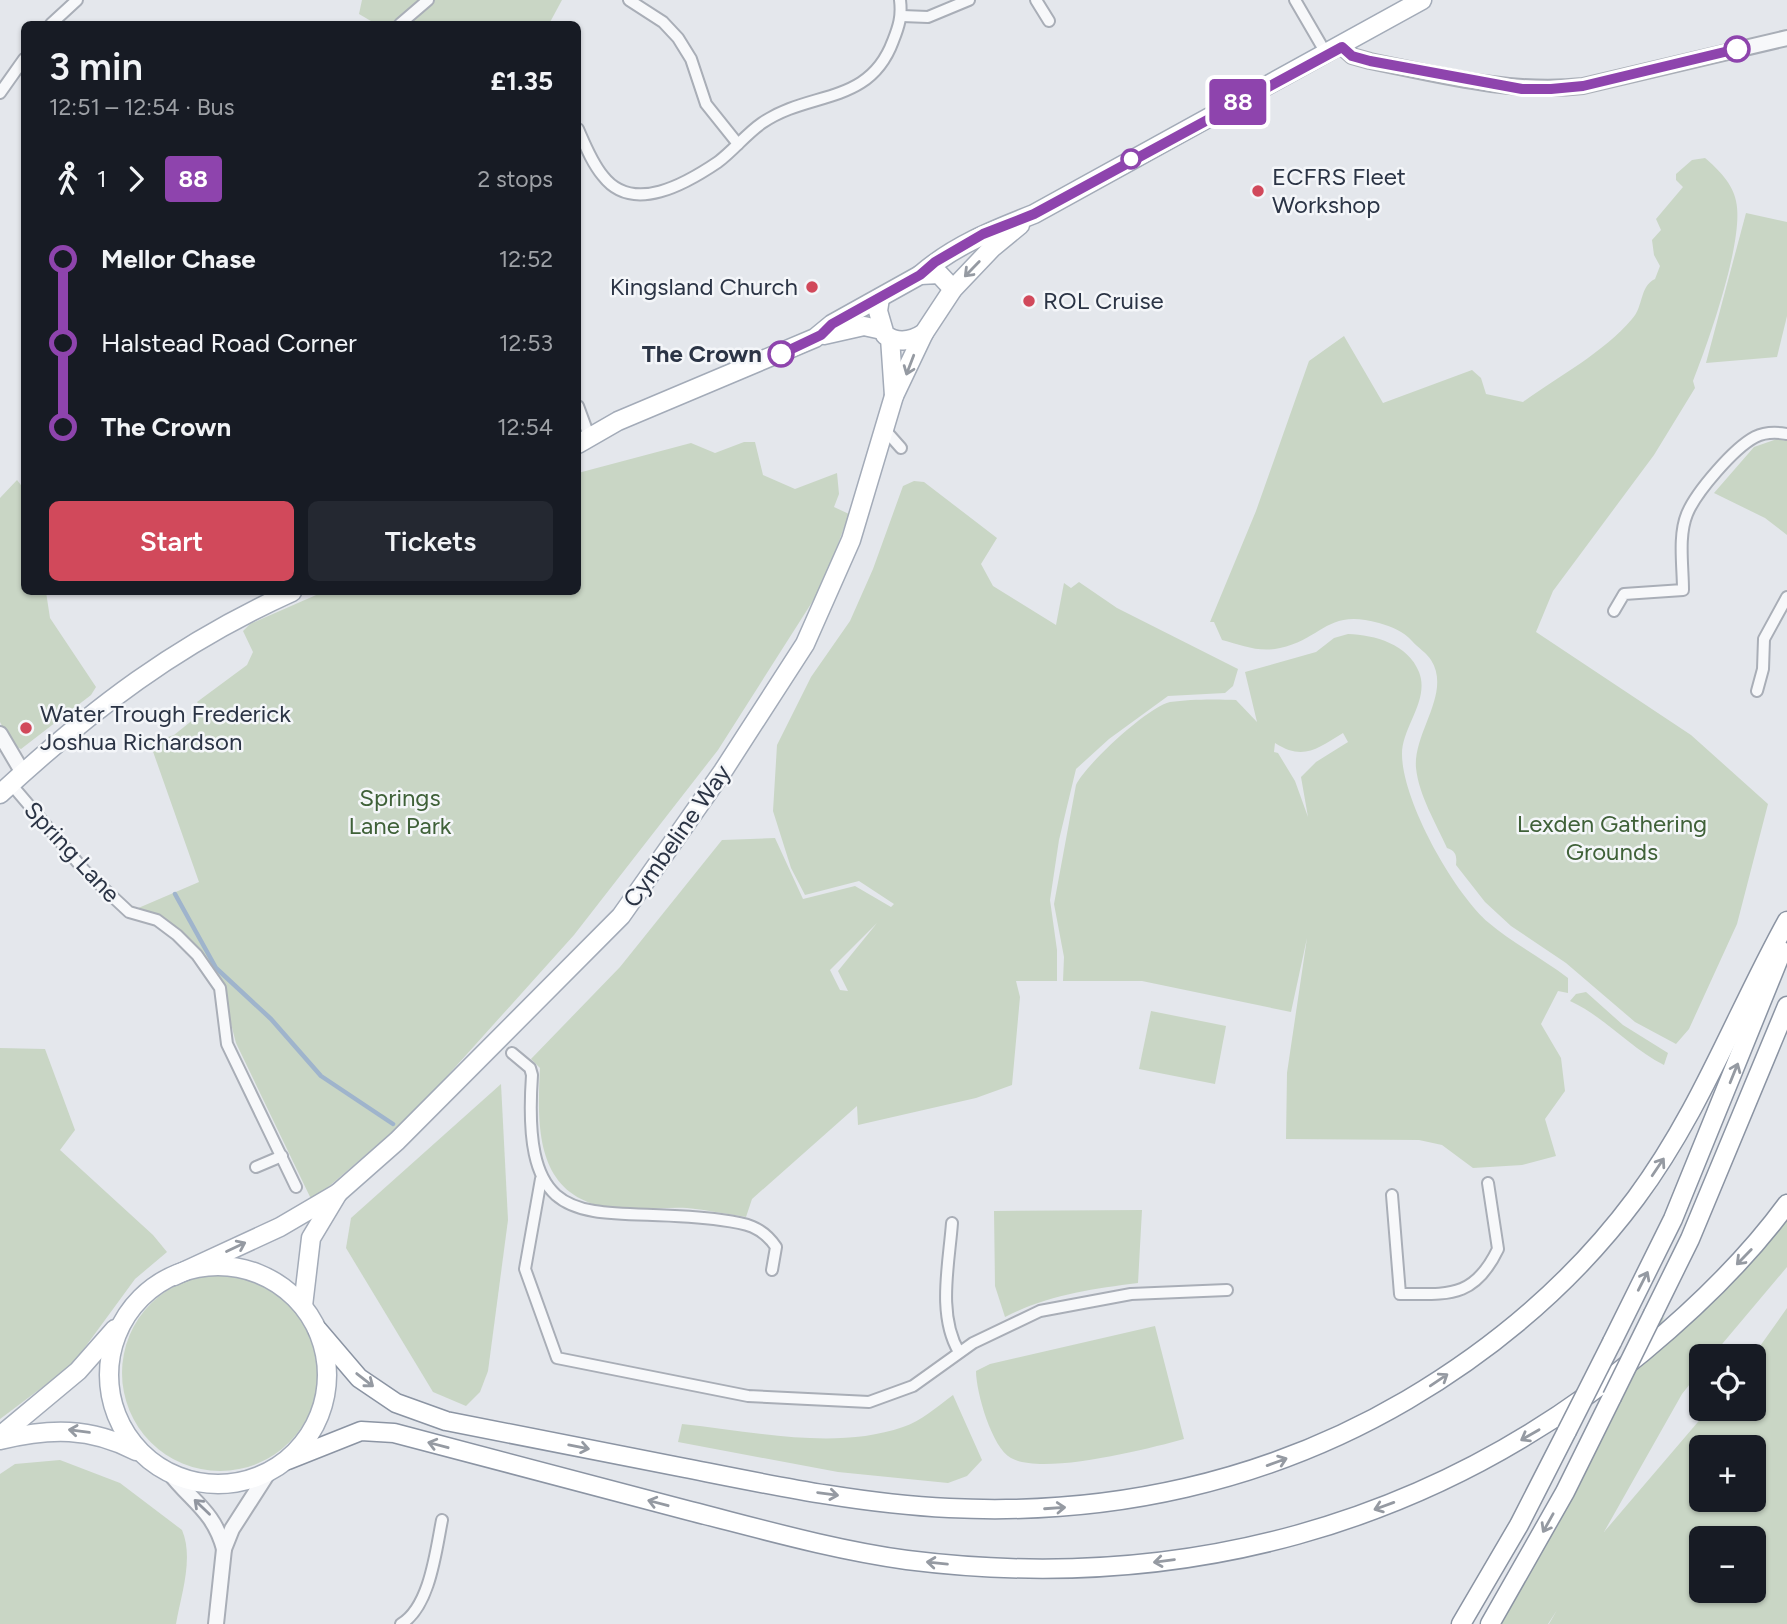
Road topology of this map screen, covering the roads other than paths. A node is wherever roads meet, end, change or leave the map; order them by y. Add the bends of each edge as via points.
1 (77, 0) edge
2 (428, 0) edge
3 (629, 0) edge
4 (900, 0) edge
5 (969, 0) edge
6 (1036, 0) edge
7 (1295, 0) edge
8 (1422, 0) edge
9 (902, 16) junction
10 (54, 21) edge
11 (404, 21) edge
12 (1049, 21) dead end
13 (1787, 38) edge
14 (1334, 51) junction
15 (21, 63) edge
16 (0, 93) edge
17 (581, 135) edge
18 (738, 144) junction
19 (1034, 214) junction
20 (920, 275) junction
21 (953, 289) junction
22 (880, 298) junction
23 (924, 333) junction
24 (886, 334) junction
25 (821, 335) junction
26 (894, 397) junction
27 (886, 431) junction
28 (1787, 433) edge
29 (583, 440) edge
30 (901, 448) dead end
31 (286, 595) edge
32 (1787, 597) edge
33 (1614, 611) dead end
34 (1757, 691) dead end
35 (0, 734) edge
36 (11, 784) edge
37 (1787, 921) edge
38 (1787, 931) edge
39 (1787, 1006) edge
40 (512, 1053) dead end
41 (282, 1156) junction
42 (256, 1167) dead end
43 (541, 1180) junction
44 (1488, 1183) dead end
45 (296, 1187) dead end
46 (338, 1193) junction
47 (1392, 1195) dead end
48 (1787, 1205) edge
49 (952, 1223) dead end
50 (772, 1270) dead end
51 (174, 1276) junction
52 (1227, 1290) dead end
53 (303, 1306) junction
54 (125, 1319) junction
55 (318, 1331) junction
56 (959, 1352) junction
57 (0, 1438) edge
58 (142, 1454) junction
59 (288, 1460) junction
60 (169, 1472) junction
61 (268, 1473) junction
62 (442, 1520) dead end
63 (224, 1549) junction
64 (216, 1624) edge
65 (401, 1624) edge
66 (1461, 1624) edge
67 (1490, 1624) edge

1 - 10 street
2 - 11 street
3 - 18 street via 678,38 691,59 706,104
4 - 9 street
5 - 9 street via 928,17
6 - 12 street
7 - 14 street
8 - 14 main road
9 - 18 street via 887,56 865,82 780,114
13 - 14 street via 1583,86 1551,89 1522,89
14 - 19 main road
15 - 16 street
17 - 18 street via 604,178 620,190 643,196 691,178
19 - 20 main road via 983,234
19 -> 21 main road, Cymbeline Way via 992,248
20 - 21 main road via 939,274
20 - 22 main road
21 - 23 main road, Cymbeline Way
22 - 24 main road, Cymbeline Way via 878,311
22 - 25 main road
23 - 24 main road via 909,341
23 -> 26 main road, Cymbeline Way
24 - 25 main road via 864,326
24 - 26 main road, Cymbeline Way
25 - 29 main road
26 - 27 main road, Cymbeline Way
27 - 30 street
27 - 46 main road, Cymbeline Way via 851,540 805,644 621,916 416,1123
28 - 33 street via 1756,436 1740,447 1686,514 1683,590 1624,594
31 - 36 main road via 186,647 134,681 70,730
32 - 34 street via 1764,639
35 - 36 street
36 - 41 street, Spring Lane via 84,870 129,912 157,920 197,955 220,988 227,1044
55 -> 37 main road via 359,1378 396,1403 446,1421 809,1491 945,1508 1032,1510 1130,1500 1229,1478 1325,1442 1425,1389 1498,1338 1574,1270 1636,1198 1679,1135
66 -> 38 main road, bridge via 1519,1525 1673,1219
39 -> 67 main road, bridge via 1695,1229 1565,1492
40 - 43 street via 532,1075 531,1141
41 - 42 street
41 - 45 street, Spring Lane
43 - 50 street via 568,1203 594,1212 695,1216 761,1229 776,1247
43 - 56 street via 525,1269 557,1357 748,1396 841,1403 892,1396
44 - 47 street via 1498,1249 1468,1287 1455,1294 1400,1294
51 -> 46 main road, Cymbeline Way via 280,1227
46 - 53 main road, Cymbeline Way via 311,1238
48 -> 59 main road via 1681,1320 1544,1427 1400,1500 1287,1538 1227,1552 1107,1567 1023,1570 961,1566 828,1545 394,1433 361,1431
49 - 56 street via 947,1308 950,1333
51 - 53 main road via 214,1266 252,1271 282,1287
51 - 54 main road via 154,1287
52 - 56 street via 1158,1291 1068,1304 1022,1317
53 - 55 main road
54 - 57 main road via 78,1371
54 - 58 main road via 114,1344 109,1384 117,1417
55 - 59 main road via 326,1354 326,1395 310,1435
58 -> 57 main road via 93,1433 65,1429
58 - 60 main road
59 - 61 main road
60 - 61 main road via 220,1485
63 -> 60 street via 210,1515
61 - 63 street
62 - 65 street via 430,1581 409,1619
63 - 64 street

